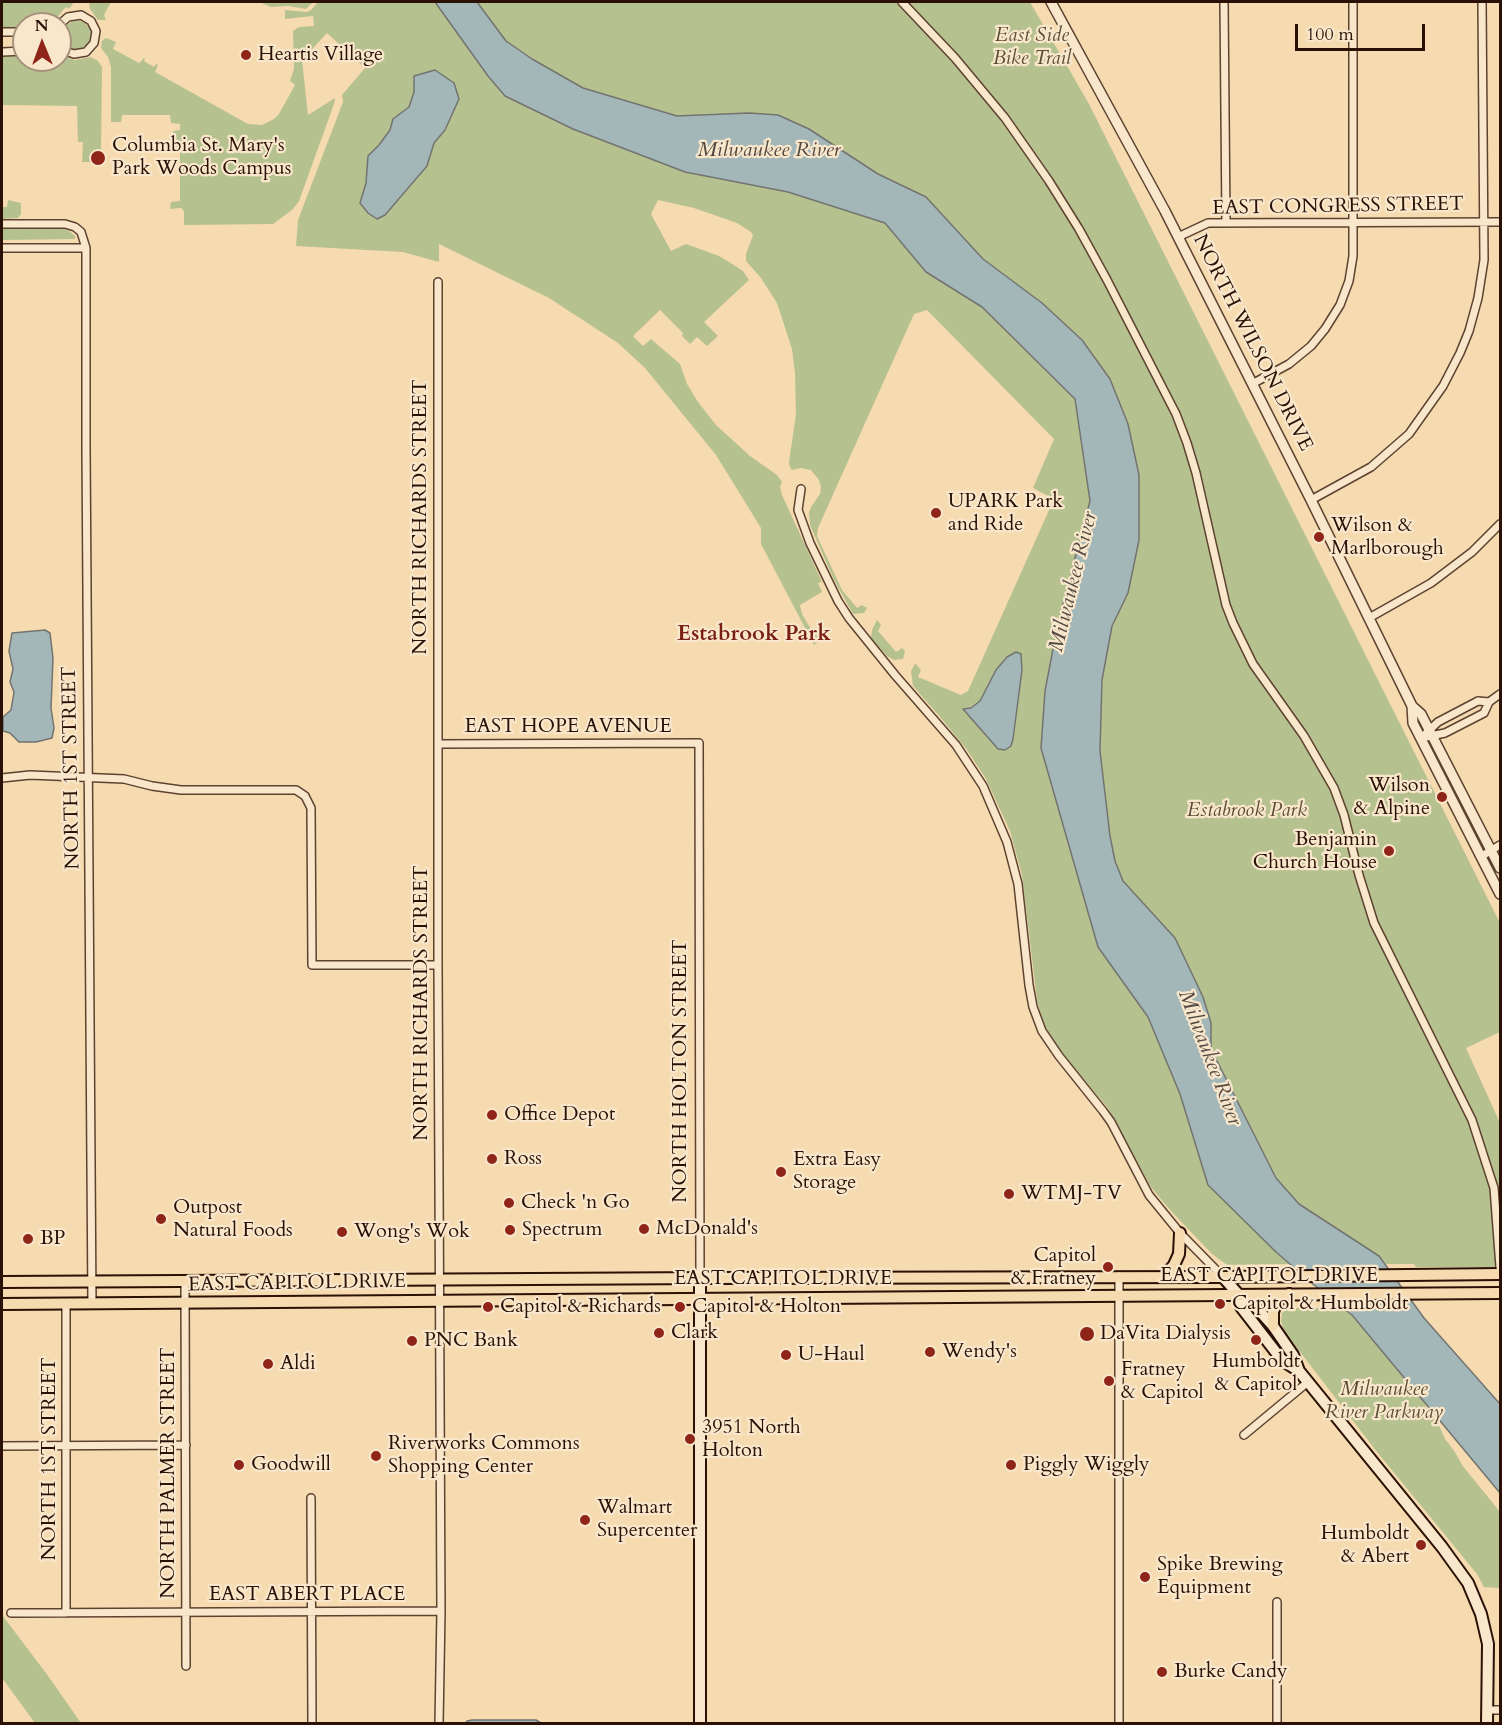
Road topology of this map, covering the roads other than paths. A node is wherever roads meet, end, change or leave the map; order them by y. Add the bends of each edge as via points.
1 (902, 2) edge
2 (1051, 2) edge
3 (1224, 2) edge
4 (1353, 2) edge
5 (1482, 2) edge
6 (72, 16) edge
7 (72, 53) edge
8 (1226, 222) junction
9 (1354, 222) junction
10 (1485, 222) junction
11 (1500, 222) edge
12 (2, 224) edge
13 (1178, 237) junction
14 (2, 248) edge
15 (86, 248) junction
16 (438, 282) dead end
17 (1252, 384) junction
18 (801, 489) dead end
19 (1311, 500) junction
20 (1500, 524) edge
21 (1369, 618) junction
22 (1500, 694) edge
23 (1489, 702) junction
24 (1412, 706) junction
25 (1431, 733) junction
26 (1421, 738) junction
27 (699, 743) joint
28 (438, 744) junction
29 (2, 778) edge
30 (89, 778) junction
31 (1496, 848) edge
32 (1482, 856) junction
33 (1500, 868) edge
34 (1500, 894) edge
35 (438, 965) junction
36 (1180, 1233) junction
37 (1500, 1267) edge
38 (1500, 1274) edge
39 (1119, 1276) junction
40 (1164, 1276) junction
41 (1223, 1277) junction
42 (700, 1278) junction
43 (439, 1279) junction
44 (185, 1280) junction
45 (2, 1281) edge
46 (92, 1281) junction
47 (1500, 1293) edge
48 (1238, 1294) junction
49 (1289, 1294) junction
50 (1119, 1295) junction
51 (700, 1298) junction
52 (439, 1300) junction
53 (185, 1303) junction
54 (2, 1304) edge
55 (66, 1304) junction
56 (92, 1304) junction
57 (1273, 1326) junction
58 (1299, 1371) junction
59 (1308, 1382) junction
60 (1244, 1436) dead end
61 (186, 1445) junction
62 (2, 1446) edge
63 (66, 1446) junction
64 (312, 1498) dead end
65 (1277, 1602) dead end
66 (441, 1611) junction
67 (186, 1612) junction
68 (312, 1612) junction
69 (11, 1613) dead end
70 (66, 1613) junction
71 (186, 1666) dead end
72 (1487, 1710) junction
73 (1500, 1710) edge
74 (312, 1724) edge
75 (439, 1724) edge
76 (700, 1724) edge
77 (1119, 1724) edge
78 (1277, 1724) edge
79 (1487, 1724) edge

1 - 37 street via 998,110 1049,181 1107,280 1176,414 1196,473 1233,623 1253,664 1304,736 1334,788 1374,922 1472,1120 1494,1188
2 - 13 street, NORTH WILSON DRIVE
3 - 8 street
4 - 9 street
5 - 10 street
6 - 7 street via 81,15 91,21 96,31 94,43 86,52
8 - 9 street, EAST CONGRESS STREET
8 - 13 street, EAST CONGRESS STREET via 1209,223
9 - 10 street, EAST CONGRESS STREET
9 - 17 street via 1349,280 1325,329 1289,364
10 - 11 street, EAST CONGRESS STREET
10 - 19 street via 1478,298 1469,331 1443,386 1409,434 1385,456
12 - 15 street, NORTH 1ST STREET via 65,224 81,232
13 - 17 street, NORTH WILSON DRIVE
14 - 15 street
15 - 30 street, NORTH 1ST STREET
16 - 28 street, NORTH RICHARDS STREET
17 - 19 street, NORTH WILSON DRIVE
18 - 36 street via 798,510 838,602 956,745 983,786 1007,842 1018,884 1029,985 1042,1031 1103,1111 1149,1195
19 - 21 street, NORTH WILSON DRIVE
20 - 21 street via 1472,552 1431,583
21 - 24 street, NORTH WILSON DRIVE
22 - 23 street
23 - 25 street via 1478,701 1438,722
23 - 25 street via 1484,713 1445,733
24 - 25 street, NORTH WILSON DRIVE
24 - 26 street, NORTH WILSON DRIVE via 1412,718
25 - 26 street
25 - 31 street, NORTH WILSON DRIVE
26 - 32 street, NORTH WILSON DRIVE
27 - 28 street, EAST HOPE AVENUE
27 - 42 street, NORTH HOLTON STREET
28 - 35 street, NORTH RICHARDS STREET
29 - 30 street via 30,774
30 - 35 street via 124,779 181,790 296,790 305,796 311,808 312,965
30 - 46 street, NORTH 1ST STREET
31 - 32 street
31 - 33 street, NORTH WILSON DRIVE
32 - 34 street, NORTH WILSON DRIVE
35 - 43 street, NORTH RICHARDS STREET
36 - 40 main road via 1179,1254
36 - 41 street
38 - 41 main road, EAST CAPITOL DRIVE
39 - 40 main road, EAST CAPITOL DRIVE
39 - 42 main road, EAST CAPITOL DRIVE
39 - 50 street
40 - 41 main road, EAST CAPITOL DRIVE
41 - 48 main road
42 - 43 main road, EAST CAPITOL DRIVE
42 - 51 main road, NORTH HOLTON STREET
43 - 44 main road, EAST CAPITOL DRIVE
43 - 52 street, NORTH RICHARDS STREET
44 - 46 main road, EAST CAPITOL DRIVE
44 - 53 street, NORTH PALMER STREET
45 - 46 main road, EAST CAPITOL DRIVE
46 - 56 street, NORTH 1ST STREET
47 - 49 main road, EAST CAPITOL DRIVE
48 - 49 main road, EAST CAPITOL DRIVE
48 - 50 main road, EAST CAPITOL DRIVE
48 - 57 main road
48 - 58 main road via 1241,1307 1282,1360
49 - 57 main road via 1276,1304
50 - 51 main road, EAST CAPITOL DRIVE
50 - 77 street
51 - 52 main road, EAST CAPITOL DRIVE
51 - 76 main road, NORTH HOLTON STREET
52 - 53 main road, EAST CAPITOL DRIVE
52 - 66 street, NORTH RICHARDS STREET
53 - 56 main road, EAST CAPITOL DRIVE
53 - 61 street, NORTH PALMER STREET
54 - 55 main road, EAST CAPITOL DRIVE
55 - 56 main road, EAST CAPITOL DRIVE
55 - 63 street, NORTH 1ST STREET
57 - 58 main road
58 - 59 main road
59 - 60 street
59 - 72 main road via 1468,1583 1488,1644
61 - 63 street
61 - 67 street, NORTH PALMER STREET
62 - 63 street
63 - 70 street, NORTH 1ST STREET
64 - 68 street
65 - 78 street
66 - 68 street, EAST ABERT PLACE
66 - 75 street, NORTH RICHARDS STREET
67 - 68 street, EAST ABERT PLACE
67 - 70 street, EAST ABERT PLACE
67 - 71 street, NORTH PALMER STREET
68 - 74 street
69 - 70 street, EAST ABERT PLACE
72 - 73 street
72 - 79 main road

